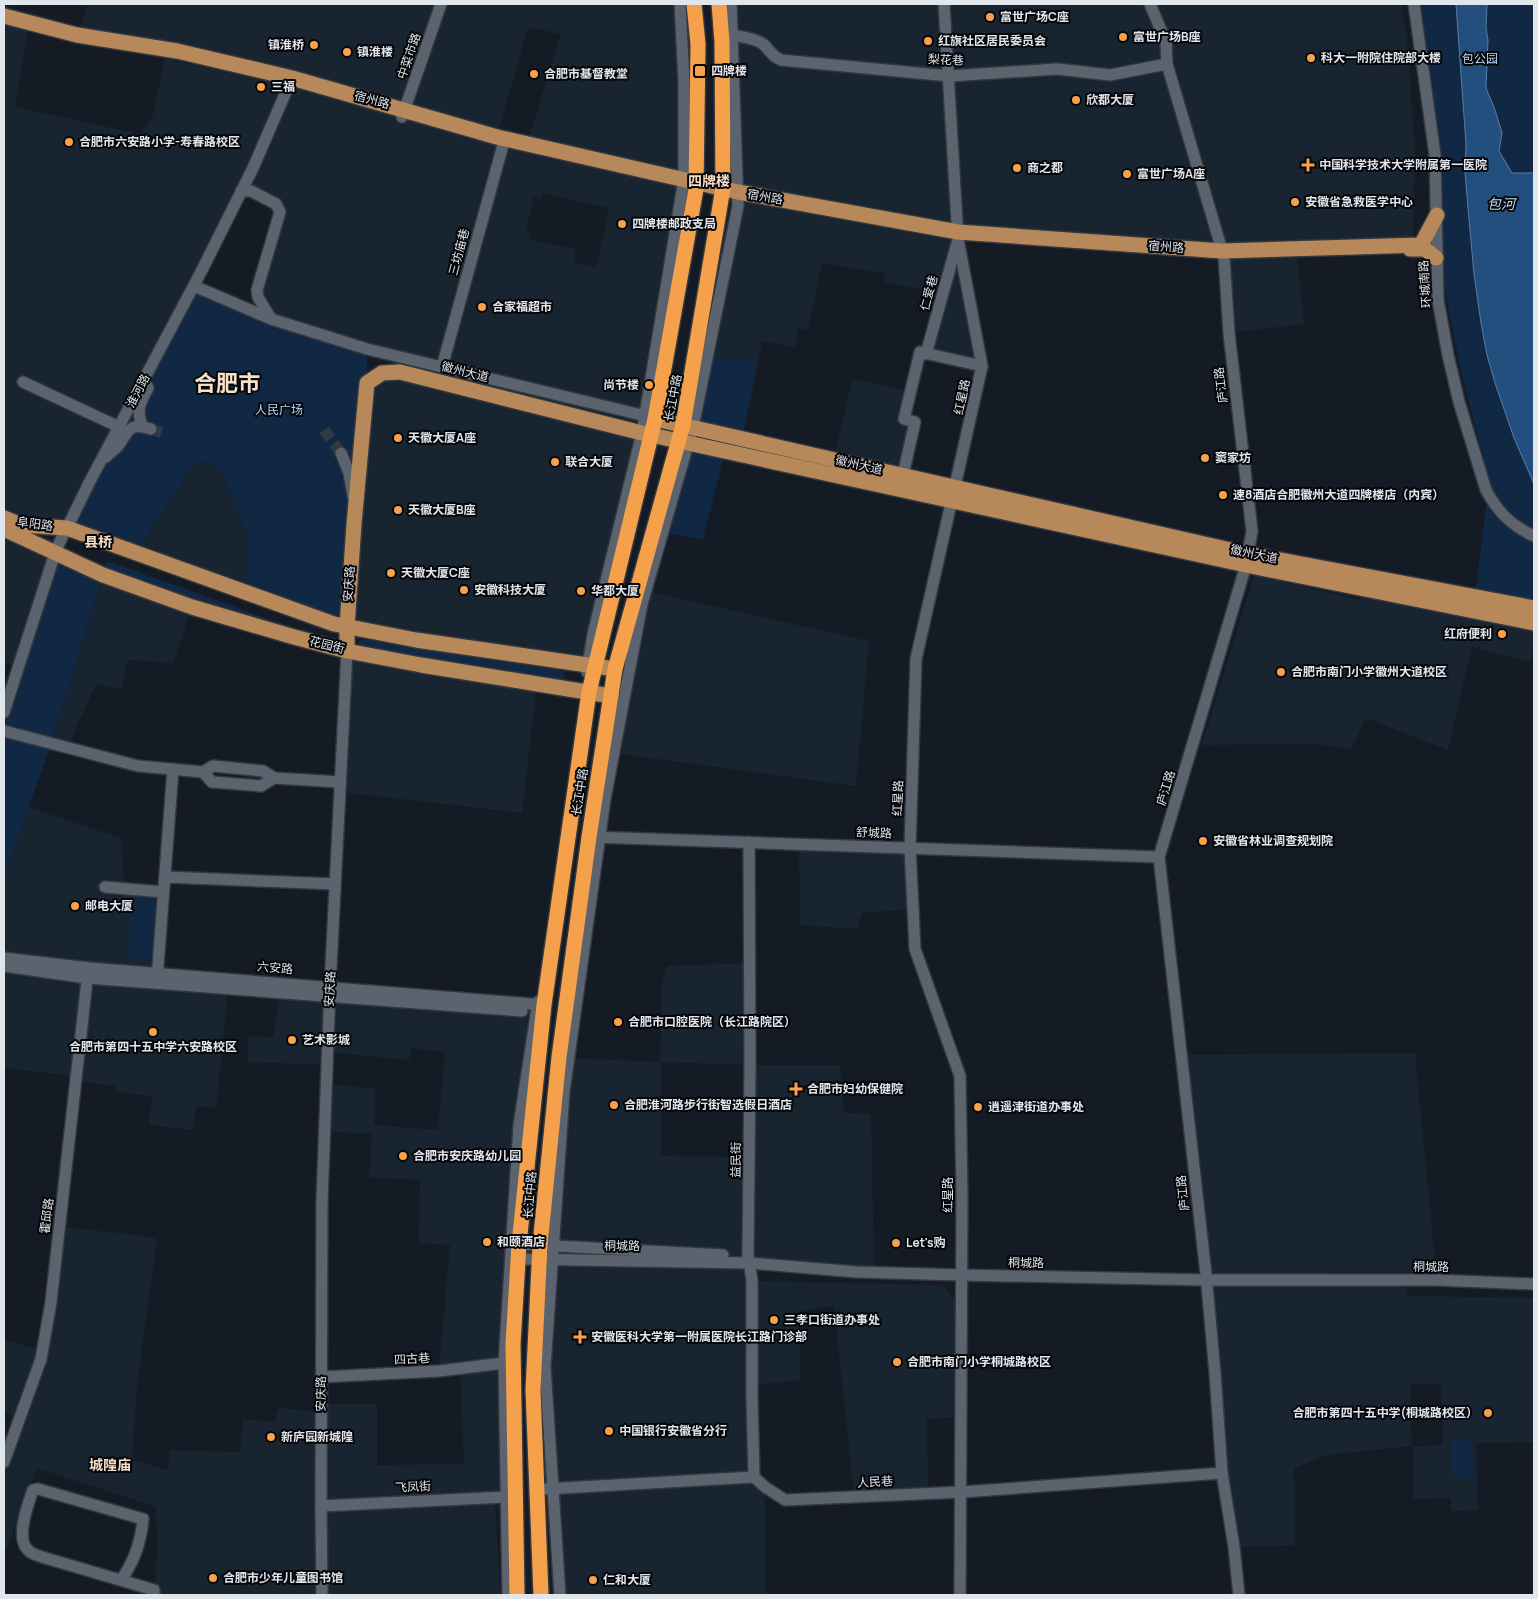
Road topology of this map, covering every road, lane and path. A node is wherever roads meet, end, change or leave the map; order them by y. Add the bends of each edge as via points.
1 (441, 4) edge
2 (680, 4) edge
3 (694, 4) edge
4 (719, 4) edge
5 (730, 4) edge
6 (944, 4) edge
7 (1150, 4) edge
8 (1414, 4) edge
9 (4, 16) edge
10 (4, 24) edge
11 (732, 35) junction
12 (1167, 64) junction
13 (949, 76) junction
14 (291, 82) junction
15 (403, 113) junction
16 (503, 145) junction
17 (690, 184) junction
18 (241, 191) junction
19 (722, 192) junction
20 (738, 195) junction
21 (1437, 215) junction
22 (958, 235) junction
23 (1223, 254) junction
24 (1436, 258) junction
25 (194, 286) junction
26 (271, 319) junction
27 (926, 354) junction
28 (982, 366) junction
29 (442, 367) junction
30 (144, 379) junction
31 (23, 382) dead end
32 (367, 383) joint
33 (650, 417) junction
34 (688, 426) junction
35 (119, 427) junction
36 (646, 434) junction
37 (683, 442) junction
38 (341, 452) tunnel mouth
39 (903, 475) junction
40 (92, 476) junction
41 (954, 494) junction
42 (355, 510) junction
43 (4, 518) edge
44 (4, 529) edge
45 (65, 532) junction
46 (1534, 536) edge
47 (55, 553) junction
48 (1247, 559) junction
49 (1534, 608) edge
50 (1534, 624) edge
51 (346, 627) junction
52 (347, 650) junction
53 (591, 665) junction
54 (615, 669) junction
55 (586, 692) junction
56 (611, 696) junction
57 (4, 712) edge
58 (4, 731) edge
59 (173, 769) junction
60 (340, 782) junction
61 (594, 837) junction
62 (748, 842) junction
63 (910, 848) junction
64 (1159, 858) junction
65 (165, 877) junction
66 (335, 884) junction
67 (105, 888) dead end
68 (164, 892) junction
69 (4, 958) edge
70 (4, 966) edge
71 (88, 973) junction
72 (157, 978) junction
73 (330, 991) junction
74 (540, 1009) junction
75 (519, 1244) junction
76 (547, 1252) junction
77 (518, 1259) junction
78 (748, 1259) junction
79 (961, 1272) junction
80 (1206, 1277) junction
81 (1534, 1277) edge
82 (1534, 1284) edge
83 (504, 1363) junction
84 (322, 1377) junction
85 (4, 1462) edge
86 (1222, 1473) junction
87 (754, 1477) junction
88 (554, 1489) junction
89 (537, 1490) junction
90 (962, 1492) junction
91 (506, 1496) junction
92 (321, 1506) junction
93 (121, 1580) junction
94 (154, 1595) edge
95 (322, 1595) edge
96 (508, 1595) edge
97 (517, 1595) edge
98 (540, 1595) edge
99 (560, 1595) edge
100 (960, 1595) edge
101 (1239, 1595) edge

1 - 15 street, 中菜市路
2 - 17 street
3 - 17 highway, 长江中路 via 698,44
4 - 19 highway, 长江中路
5 - 11 street
6 - 13 street, 红星路
7 - 12 street, 庐江路 via 1166,42
8 - 21 street, 环城南路 via 1435,155
9 - 14 main road, 宿州路 via 67,33 176,51
10 - 14 main road, 宿州路 via 74,42
11 - 13 street, 梨花巷 via 763,44 771,55 781,60
11 - 20 street
12 - 13 street, 梨花巷 via 1110,75 1057,69
12 - 23 street, 庐江路
13 - 22 street, 红星路
14 - 15 main road, 宿州路
14 - 18 street, 淮河路
15 - 16 main road, 宿州路
15 - 17 main road, 宿州路
16 - 17 main road, 宿州路
16 - 29 street, 三坊庙巷
17 - 19 main road, 宿州路
17 - 33 highway, 长江中路
18 - 25 street, 淮河路
18 - 26 street via 251,191 276,204 280,212 256,290
19 - 20 main road, 宿州路
19 - 34 highway, 长江中路
20 - 22 main road, 宿州路
20 - 34 street via 713,333
21 - 23 main road, 宿州路 via 1421,245
21 - 24 street, 环城南路
22 - 23 main road, 宿州路
22 - 27 street, 仁爱巷
22 - 28 street, 红星路
23 - 24 main road, 宿州路 via 1425,249
23 - 48 street, 庐江路 via 1252,532
24 - 46 street, 环城南路 via 1438,300 1448,355 1486,490 1506,519
25 - 26 street, 徽州大道
25 - 30 street, 淮河路
26 - 29 street, 徽州大道 via 367,349
27 - 28 street
27 - 39 street, 仁爱巷 via 920,352 904,420 915,422
28 - 41 street, 红星路
29 - 33 street, 徽州大道
30 - 35 street, 淮河路
30 - 40 street via 148,388 138,407 147,427 126,432 118,447 109,452
31 - 35 street
32 - 36 main road, 徽州大道 via 382,373 400,372
32 - 42 main road, 安庆路
33 - 34 main road, 徽州大道
33 - 36 highway, 长江中路
34 - 37 highway, 长江中路
34 - 39 main road, 徽州大道
35 - 40 street, 淮河路
36 - 37 main road, 徽州大道
36 - 53 highway, 长江中路
37 - 41 main road, 徽州大道
37 - 54 highway, 长江中路
37 - 61 street via 642,604 605,799
38 - 42 street via 349,473
39 - 41 main road, 徽州大道
40 - 45 street, 淮河路
41 - 48 main road, 徽州大道
41 - 63 street, 红星路 via 916,659
42 - 51 main road, 安庆路
43 - 45 main road, 阜阳路 via 21,525
44 - 47 main road, 阜阳路
45 - 47 street, 淮河路
45 - 51 main road, 花园街
47 - 52 main road, 花园街 via 103,575 192,607
47 - 57 street, 淮河路
48 - 49 main road, 徽州大道
48 - 50 main road, 徽州大道
48 - 64 street, 庐江路
51 - 52 main road, 安庆路
51 - 53 main road, 花园街
52 - 55 main road, 花园街
52 - 60 street, 安庆路
53 - 54 main road, 花园街
53 - 55 highway, 长江中路
54 - 56 highway, 长江中路
55 - 56 main road, 花园街
55 - 74 highway, 长江中路
56 - 61 highway, 长江中路
58 - 59 street via 138,766
59 - 60 street via 203,772 212,782 261,786 274,778
59 - 65 street
60 - 66 street, 安庆路
61 - 62 street, 舒城路
61 - 76 highway, 长江中路 via 559,1057
62 - 63 street, 舒城路
62 - 78 street, 益民街
63 - 64 street, 舒城路
63 - 79 street, 红星路 via 915,949 960,1076
64 - 80 street, 庐江路
65 - 66 street
65 - 68 street
66 - 73 street, 安庆路
67 - 68 street
68 - 72 street
69 - 71 street, 六安路
70 - 71 street, 六安路
71 - 72 street, 六安路
71 - 85 street, 霍邱路 via 43,1352
72 - 73 street, 六安路
73 - 74 street, 六安路
73 - 84 street, 安庆路 via 322,1201
74 - 75 highway, 长江中路
74 - 83 street via 519,1125
75 - 76 street, 桐城路
75 - 77 highway, 长江中路
76 - 77 street, 桐城路
76 - 78 street, 桐城路
76 - 88 street via 546,1367
76 - 89 highway, 长江中路 via 533,1390
77 - 97 highway, 长江中路 via 513,1344
78 - 79 street, 桐城路
78 - 87 street, 益民街 via 752,1280
79 - 80 street, 桐城路
79 - 90 street, 红星路
80 - 81 street, 桐城路 via 1436,1272
80 - 82 street, 桐城路
80 - 86 street, 庐江路
83 - 84 street, 四古巷 via 439,1371
83 - 91 street
84 - 92 street, 安庆路
86 - 90 street, 人民巷
86 - 101 street, 庐江路
87 - 88 street
87 - 90 street, 人民巷 via 785,1500
88 - 89 street
88 - 99 street
89 - 98 highway, 长江中路
90 - 100 street, 红星路
91 - 92 street, 飞凤街
91 - 96 street
92 - 95 street, 安庆路
93 - 93 street via 29,1552 22,1534 33,1490 144,1519 138,1550
93 - 94 street via 154,1590

